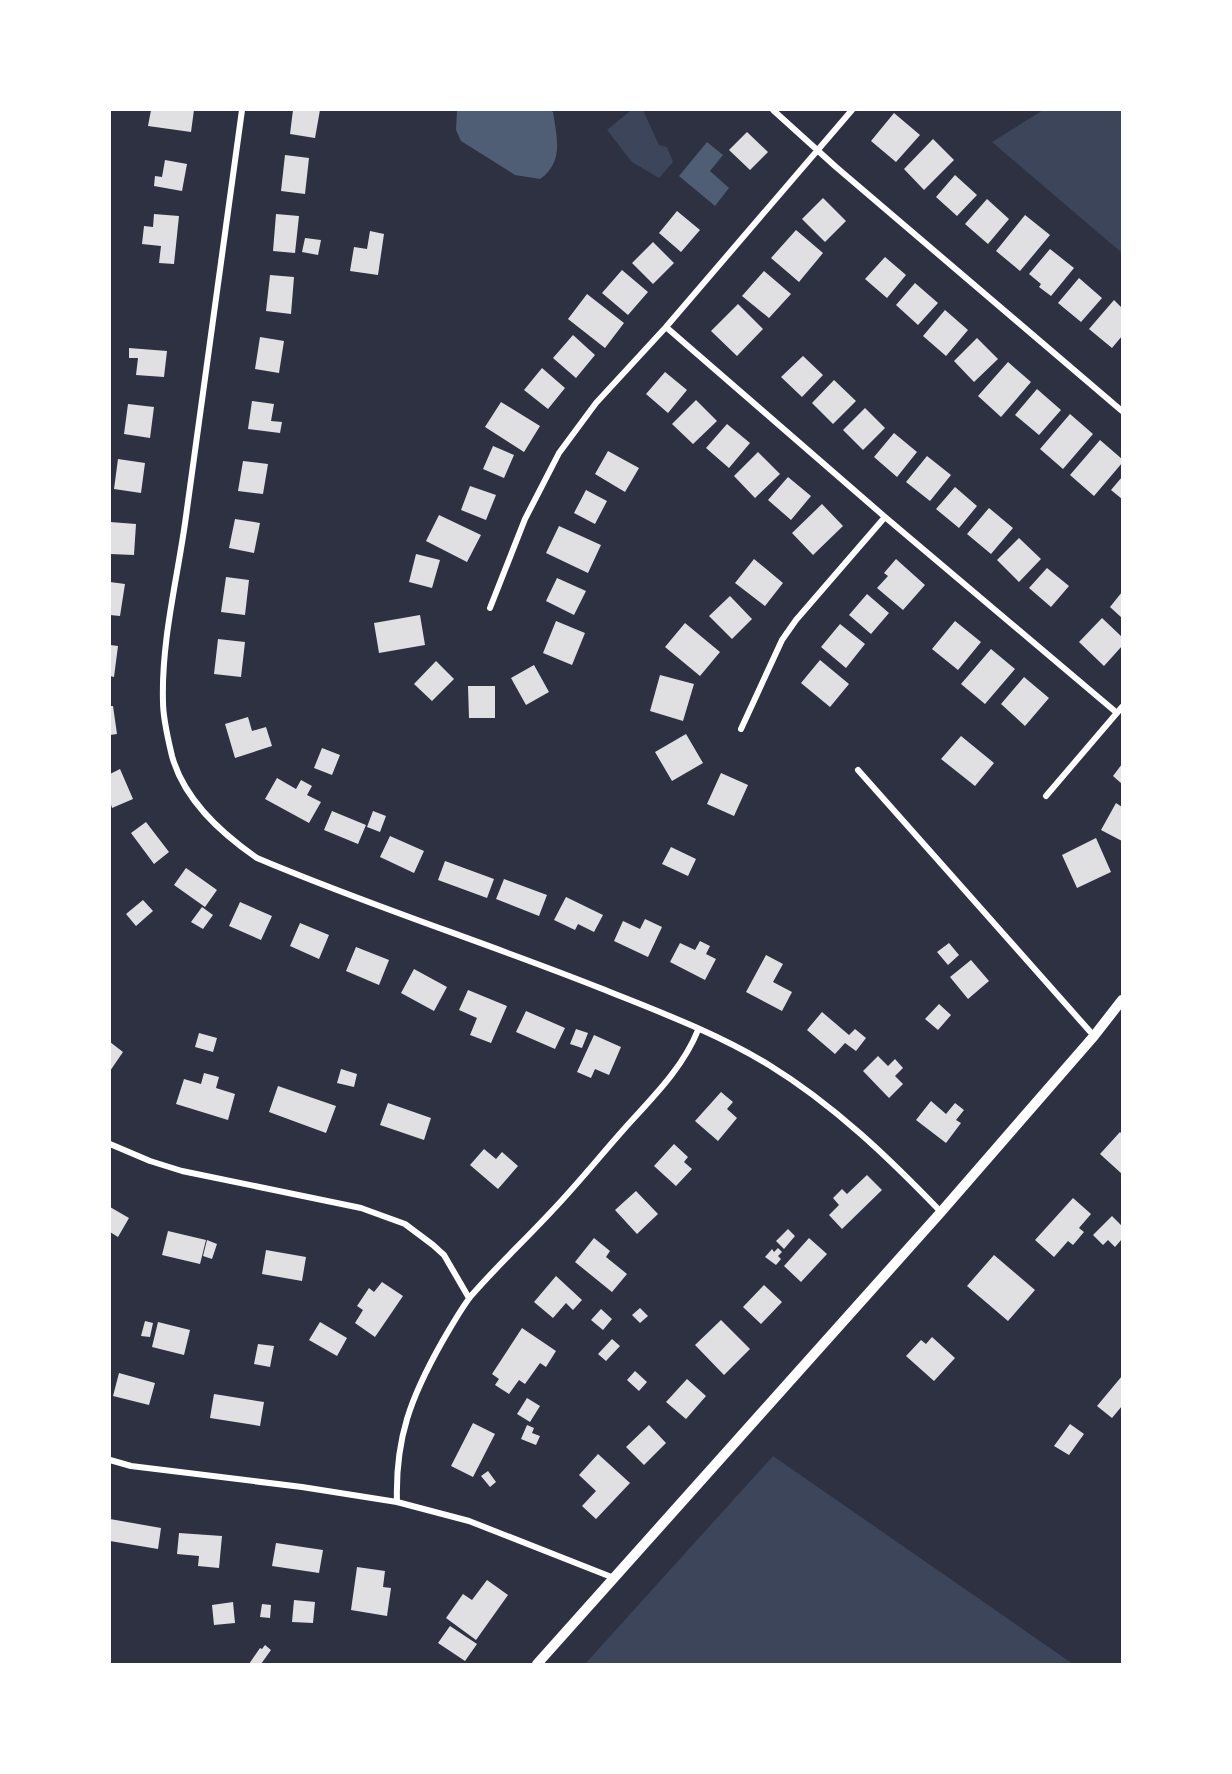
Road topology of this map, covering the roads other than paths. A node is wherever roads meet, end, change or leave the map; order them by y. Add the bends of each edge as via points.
1 (242, 110) edge
2 (773, 110) edge
3 (852, 110) edge
4 (817, 150) junction
5 (666, 327) junction
6 (1122, 411) edge
7 (885, 517) junction
8 (490, 608) dead end
9 (1122, 706) edge
10 (1117, 713) junction
11 (741, 729) dead end
12 (858, 770) dead end
13 (1046, 796) dead end
14 (1122, 1000) edge
15 (698, 1030) junction
16 (1094, 1036) junction
17 (110, 1144) edge
18 (941, 1212) junction
19 (470, 1298) junction
20 (110, 1460) edge
21 (397, 1502) junction
22 (614, 1578) junction
23 (537, 1665) edge

1 - 15 street via 164,658 162,705 172,756 182,782 204,812 257,858 572,977
2 - 4 street
3 - 4 street
4 - 5 street
4 - 6 street
5 - 7 street
5 - 8 street via 596,403 559,453 525,519
7 - 10 street
7 - 11 street via 782,640
9 - 10 street
10 - 13 street
12 - 16 street
14 - 16 street
15 - 18 street via 770,1066 818,1099 889,1158
15 - 19 street via 668,1079
16 - 18 street
17 - 19 street via 182,1171 361,1208 405,1224 444,1255
18 - 22 street
19 - 21 street via 422,1378 409,1410 396,1475
20 - 21 street
21 - 22 street via 469,1521
22 - 23 street

